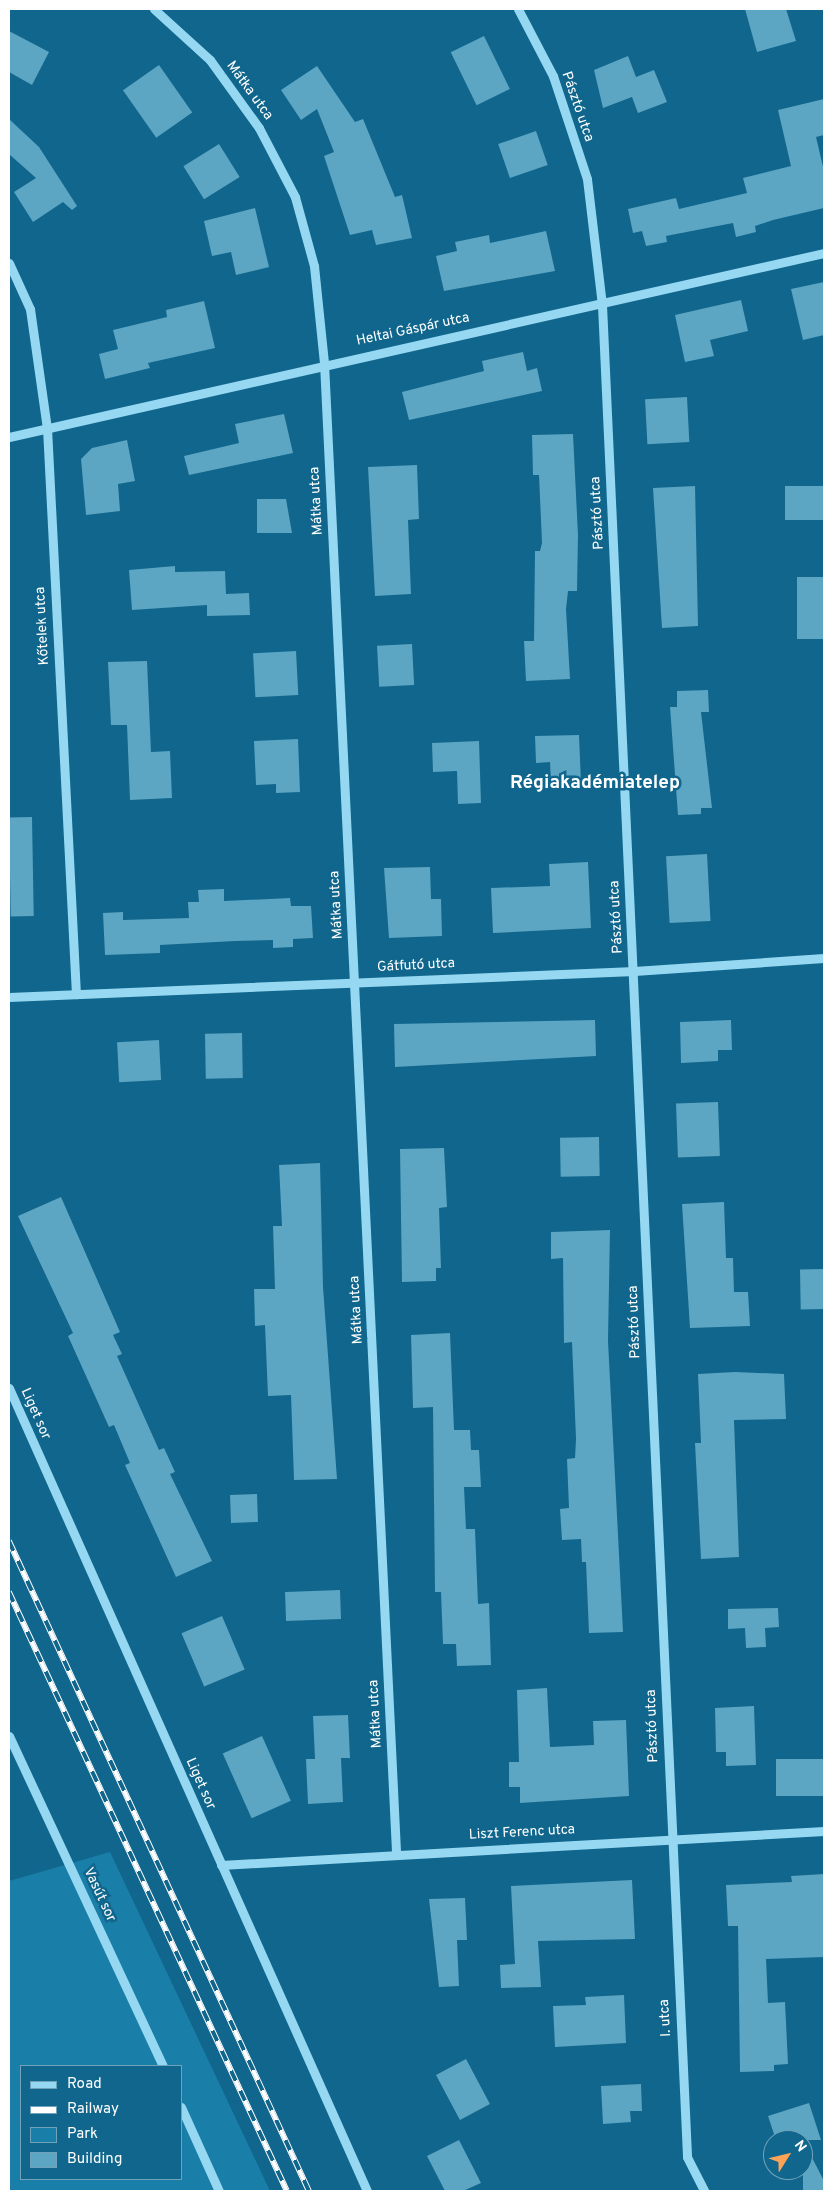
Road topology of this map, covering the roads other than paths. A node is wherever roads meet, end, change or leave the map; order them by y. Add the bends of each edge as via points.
1 (154, 9) edge
2 (518, 9) edge
3 (824, 252) edge
4 (9, 263) edge
5 (602, 304) junction
6 (324, 363) junction
7 (47, 428) junction
8 (9, 437) edge
9 (824, 958) edge
10 (634, 971) junction
11 (355, 983) junction
12 (76, 994) junction
13 (9, 997) edge
14 (9, 1388) edge
15 (9, 1736) edge
16 (824, 1830) edge
17 (672, 1839) junction
18 (396, 1852) junction
19 (221, 1865) junction
20 (163, 2065) edge
21 (182, 2109) edge
22 (219, 2191) edge
23 (367, 2191) edge
24 (704, 2191) edge

1 - 6 street, Mátka utca via 210,60 259,128 295,197 314,266
2 - 5 street, Pásztó utca via 553,76 587,179
3 - 5 street, Heltai Gáspár utca
4 - 7 street, Kőtelek utca via 30,309
5 - 6 street, Heltai Gáspár utca
5 - 10 street, Pásztó utca
6 - 7 street, Heltai Gáspár utca
6 - 11 street, Mátka utca
7 - 8 street, Heltai Gáspár utca
7 - 12 street, Kőtelek utca
9 - 10 street, Gátfutó utca
10 - 11 street, Gátfutó utca
10 - 17 street, Pásztó utca
11 - 12 street, Gátfutó utca
11 - 18 street, Mátka utca
12 - 13 street, Gátfutó utca
14 - 19 street, Liget sor
15 - 20 street, Vasút sor
16 - 17 street, Liszt Ferenc utca
17 - 18 street, Liszt Ferenc utca
17 - 24 street, I. utca via 687,2157
18 - 19 street, Liszt Ferenc utca
19 - 23 street, Liget sor
21 - 22 street

